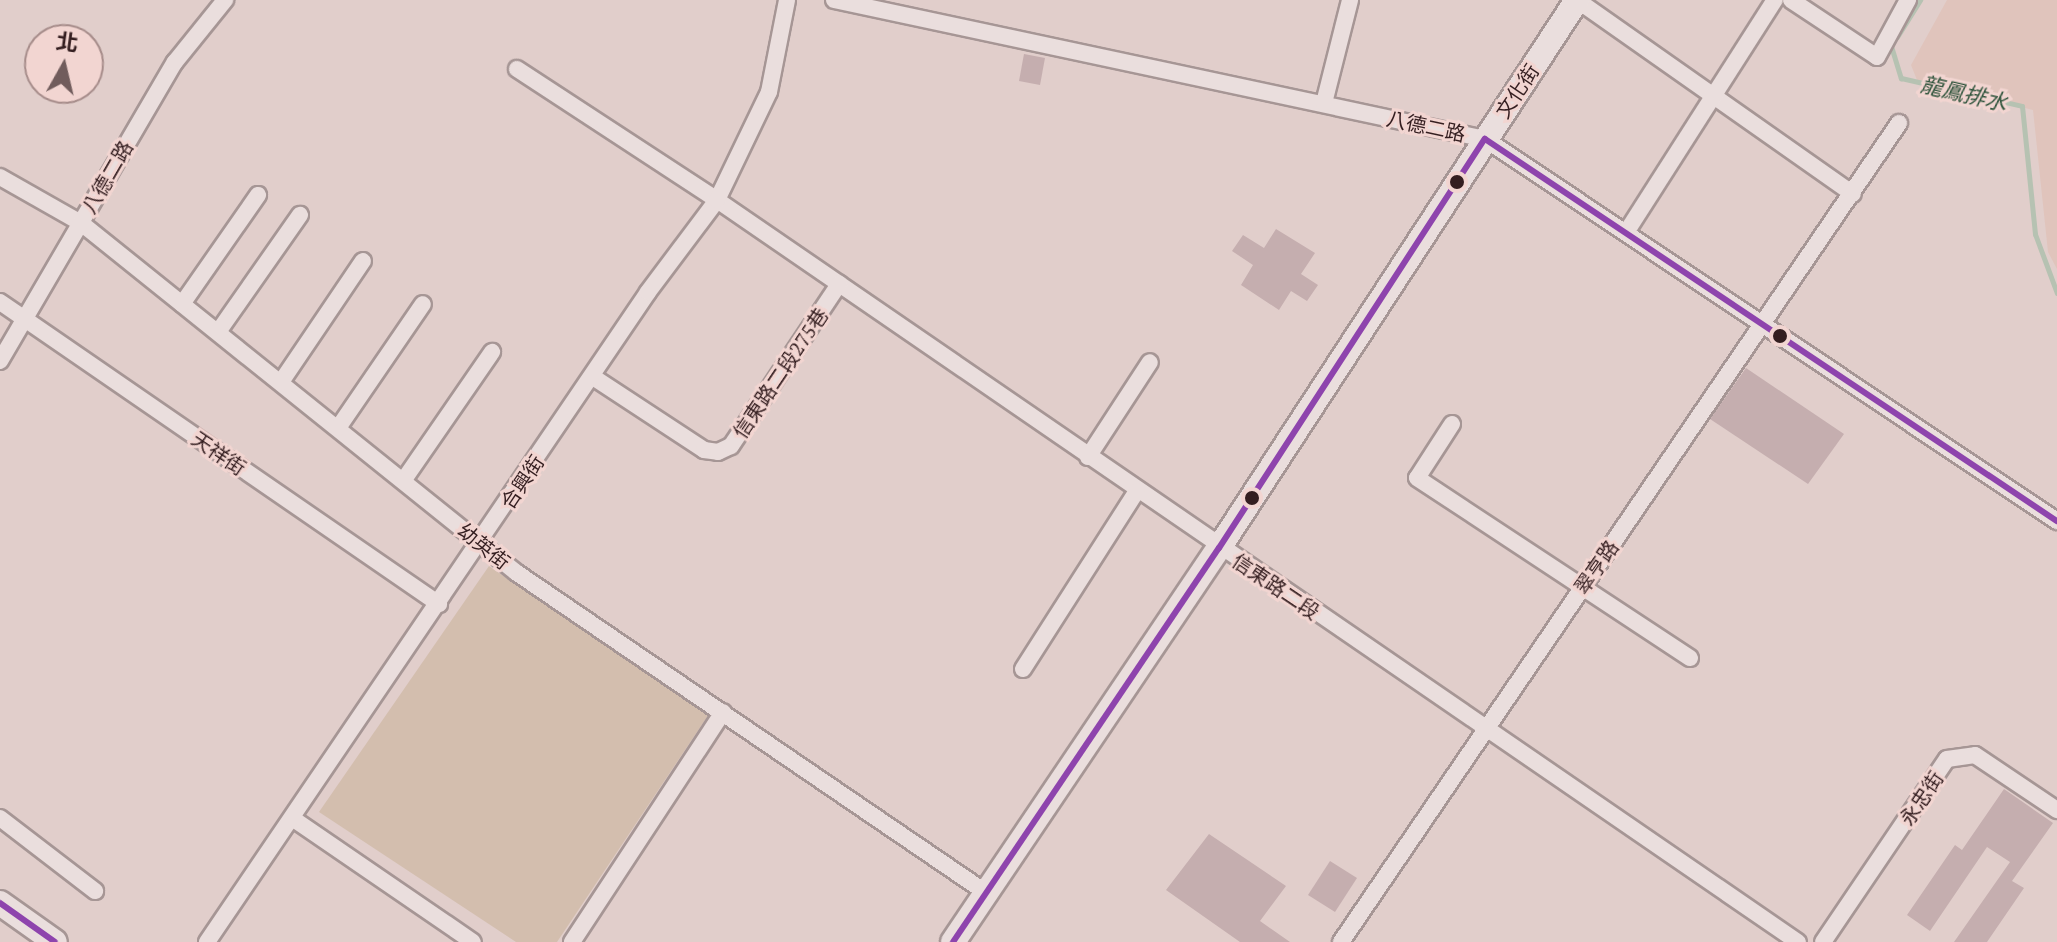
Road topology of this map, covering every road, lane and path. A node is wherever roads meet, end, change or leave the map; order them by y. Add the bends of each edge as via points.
1 (225, 0) edge
2 (787, 0) edge
3 (834, 0) edge
4 (1350, 0) edge
5 (1577, 0) edge
6 (1775, 0) edge
7 (1791, 0) edge
8 (1908, 0) edge
9 (517, 69) dead end
10 (1716, 93) junction
11 (1324, 103) junction
12 (1899, 123) dead end
13 (1485, 139) junction
14 (0, 177) edge
15 (1853, 194) junction
16 (258, 195) dead end
17 (717, 200) junction
18 (300, 215) dead end
19 (81, 223) junction
20 (1627, 231) junction
21 (363, 261) dead end
22 (839, 284) junction
23 (0, 302) edge
24 (182, 304) junction
25 (423, 304) dead end
26 (25, 319) junction
27 (1765, 326) junction
28 (218, 332) junction
29 (492, 352) dead end
30 (0, 361) edge
31 (1150, 362) dead end
32 (593, 377) junction
33 (281, 382) junction
34 (1452, 424) dead end
35 (338, 428) junction
36 (1088, 457) junction
37 (403, 481) junction
38 (1137, 491) junction
39 (2057, 521) edge
40 (480, 543) junction
41 (1219, 548) junction
42 (1582, 586) junction
43 (439, 604) junction
44 (1690, 658) dead end
45 (1023, 669) dead end
46 (723, 712) junction
47 (1489, 727) junction
48 (2057, 810) edge
49 (0, 818) edge
50 (292, 818) junction
51 (95, 891) dead end
52 (985, 892) junction
53 (0, 903) edge
54 (55, 942) edge
55 (207, 942) edge
56 (473, 942) edge
57 (572, 942) edge
58 (953, 942) edge
59 (1341, 942) edge
60 (1798, 942) edge
61 (1823, 942) edge

1 - 19 street, 八德二路 via 175,62
2 - 17 street, 合興街 via 769,92
3 - 11 street, 八德二路
4 - 11 street
5 - 10 street
5 - 13 street, 文化街
6 - 10 street
7 - 8 street via 1877,57
9 - 17 street, 信東路二段
10 - 15 street
10 - 20 street
11 - 13 street, 八德二路
12 - 15 street, 翠亨路
13 - 20 street, 八德二路
13 - 41 street, 文化街
14 - 19 street, 幼英街
15 - 27 street, 翠亨路
16 - 24 street
17 - 22 street, 信東路二段
17 - 32 street, 合興街
18 - 28 street
19 - 24 street, 幼英街
19 - 26 street, 八德二路
20 - 27 street, 八德二路
21 - 33 street
22 - 32 street, 信東路二段275巷 via 731,446 718,452 704,450
22 - 36 street, 信東路二段
23 - 26 street, 天祥街
24 - 28 street, 幼英街
25 - 35 street
26 - 30 street, 八德二路
26 - 43 street, 天祥街
27 - 39 street, 八德二路
27 - 42 street, 翠亨路
28 - 33 street, 幼英街
29 - 37 street
31 - 36 street
32 - 40 street, 合興街
33 - 35 street, 幼英街
34 - 42 street via 1417,478
35 - 37 street, 幼英街
36 - 38 street, 信東路二段
37 - 40 street, 幼英街
38 - 41 street, 信東路二段
38 - 45 street
40 - 43 street, 合興街
40 - 46 street, 幼英街
41 - 47 street, 信東路二段
41 - 52 street, 文化街
42 - 44 street
42 - 47 street, 翠亨路
43 - 50 street, 合興街
46 - 52 street, 幼英街
46 - 57 street
47 - 59 street, 翠亨路
47 - 60 street, 信東路二段
48 - 61 street, 永忠街 via 1975,755 1947,759
49 - 51 street
50 - 55 street, 合興街
50 - 56 street
52 - 58 street, 文化街
53 - 54 street

